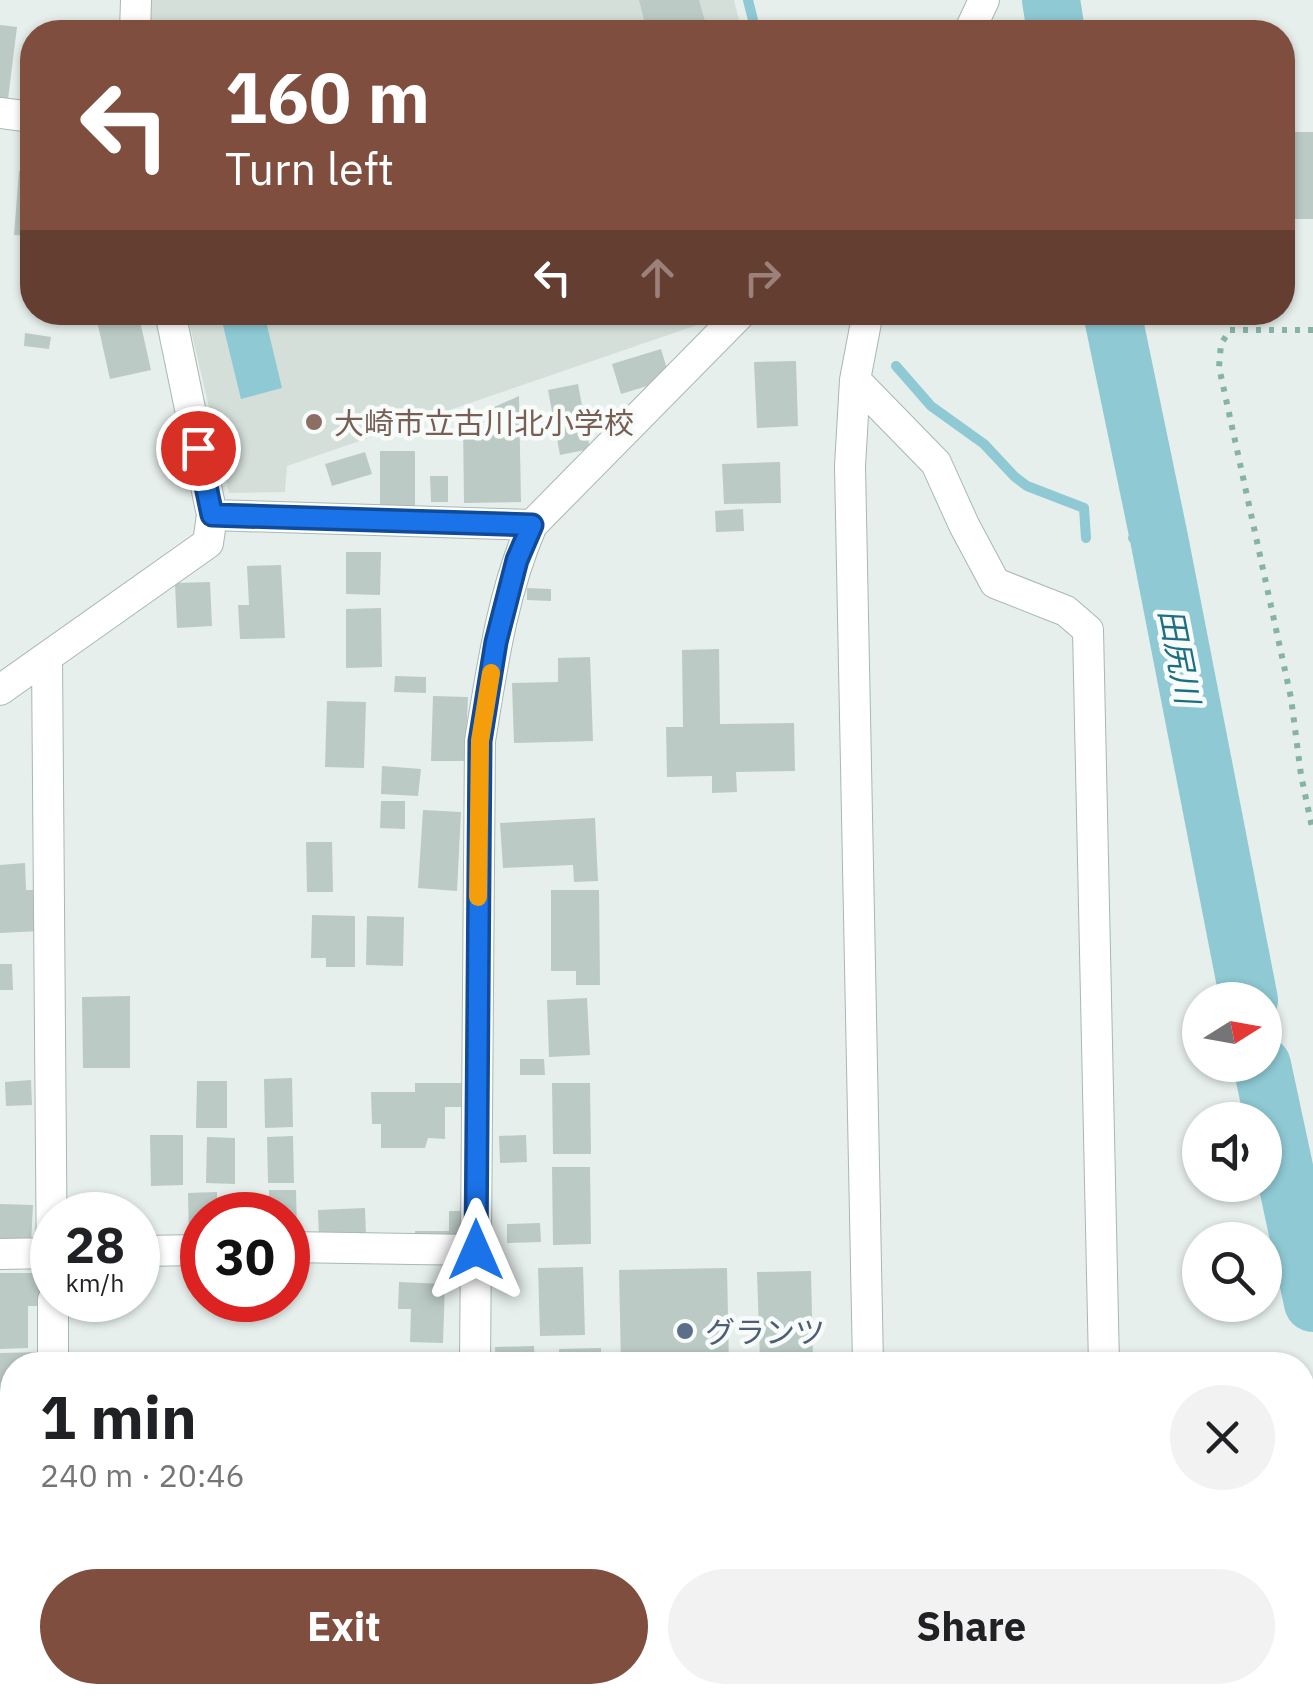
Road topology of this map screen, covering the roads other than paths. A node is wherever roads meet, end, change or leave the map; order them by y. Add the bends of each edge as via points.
1 (173, 325) edge
2 (729, 325) edge
3 (866, 325) edge
4 (855, 380) junction
5 (212, 515) junction
6 (532, 525) junction
7 (46, 658) junction
8 (0, 690) edge
9 (51, 1192) edge
10 (310, 1248) edge
11 (476, 1250) junction
12 (30, 1253) edge
13 (0, 1254) edge
14 (52, 1322) edge
15 (53, 1352) edge
16 (475, 1352) edge
17 (868, 1352) edge
18 (1104, 1352) edge

1 - 5 street
2 - 6 street
3 - 4 street
4 - 17 street via 850,486
4 - 18 street via 936,463 996,584 1066,612 1088,630
5 - 6 street
5 - 7 street via 208,542
6 - 11 street via 496,642 480,741
7 - 8 street
7 - 9 street
10 - 11 street
11 - 16 street
12 - 13 street
14 - 15 street

